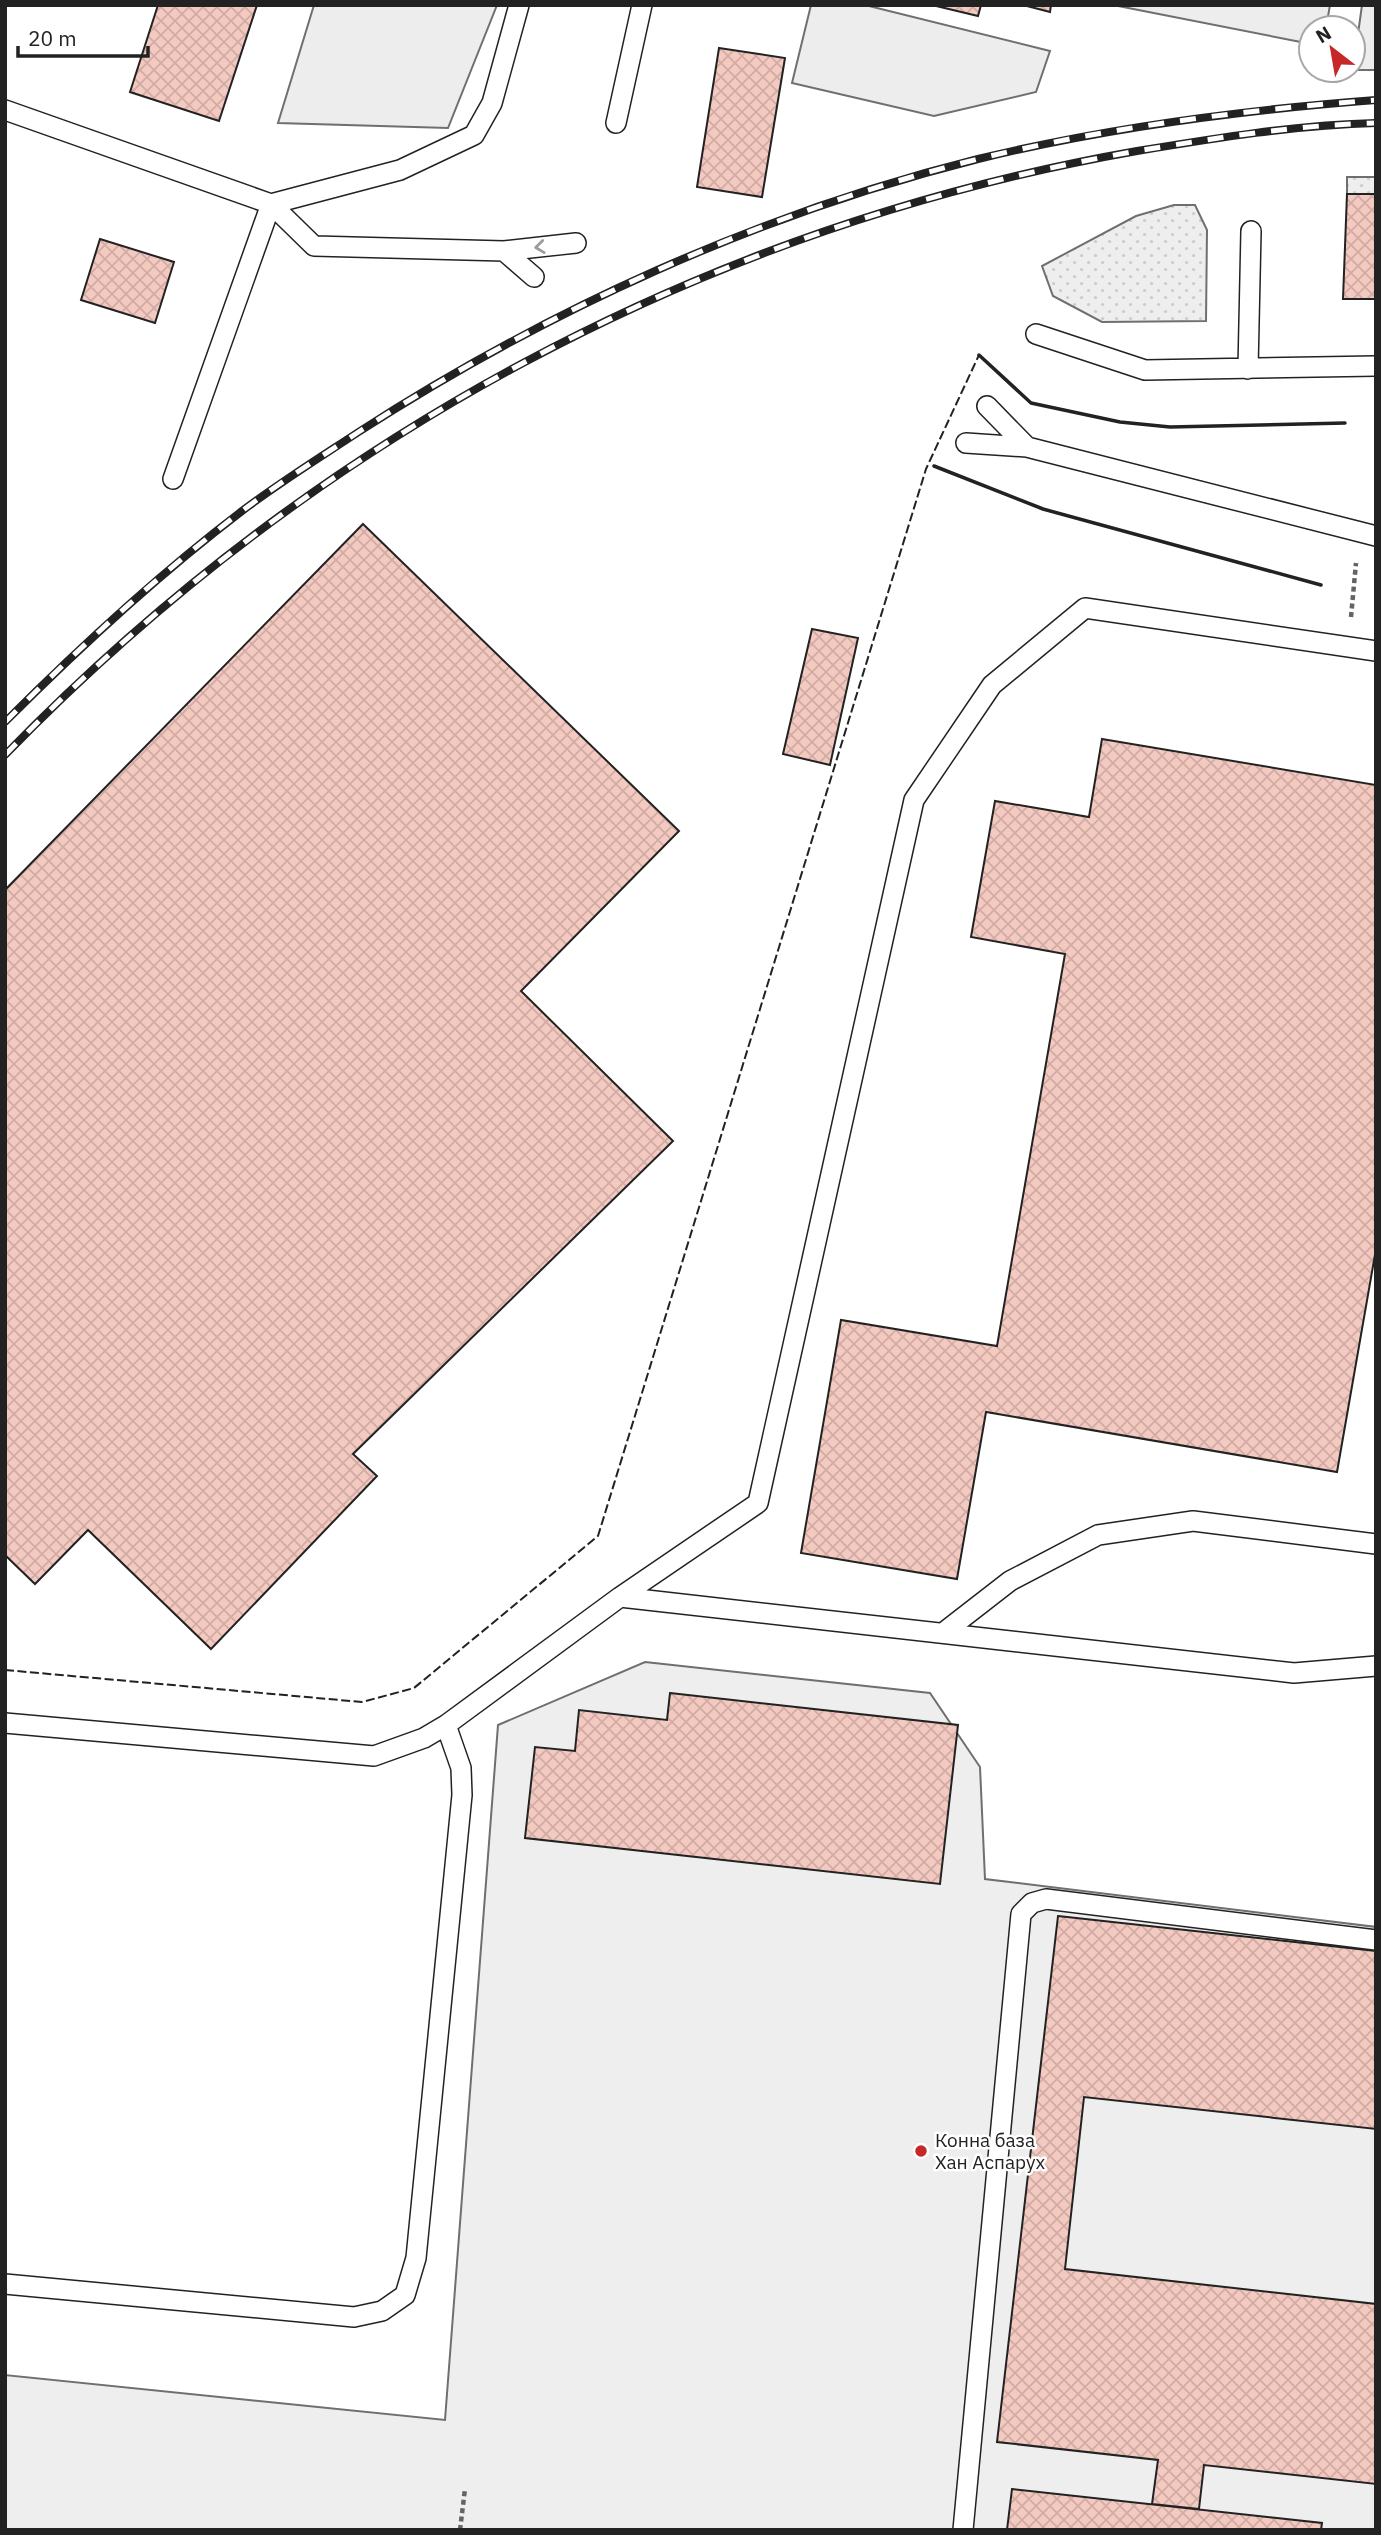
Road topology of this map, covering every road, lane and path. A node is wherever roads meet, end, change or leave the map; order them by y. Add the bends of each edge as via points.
1 (519, 5) edge
2 (642, 5) edge
3 (5, 110) edge
4 (616, 123) dead end
5 (271, 205) junction
6 (1251, 231) dead end
7 (576, 243) dead end
8 (504, 251) junction
9 (534, 277) dead end
10 (1036, 334) dead end
11 (1376, 366) edge
12 (1248, 369) junction
13 (987, 406) dead end
14 (966, 443) dead end
15 (1027, 447) junction
16 (173, 479) dead end
17 (1367, 533) edge
18 (1348, 647) junction
19 (1376, 651) edge
20 (1376, 1544) edge
21 (620, 1597) junction
22 (943, 1633) junction
23 (1376, 1665) edge
24 (5, 1723) edge
25 (446, 1725) junction
26 (1376, 1940) edge
27 (5, 2284) edge
28 (466, 2489) dead end
29 (460, 2530) edge
30 (963, 2530) edge

1 - 5 lane via 492,103 474,135 400,170
2 - 4 lane
3 - 5 lane
5 - 8 lane via 314,246
5 - 16 lane
6 - 12 lane
7 -> 8 lane
8 - 9 lane
10 - 12 lane via 1145,370
11 - 12 lane
13 - 15 lane
14 - 15 lane
15 - 17 lane
17 - 18 path
18 - 19 lane
18 - 21 lane via 1085,608 992,685 914,800 758,1503
20 - 22 lane via 1193,1521 1098,1535 1010,1581
21 - 22 lane
21 - 25 lane
22 - 23 lane via 1294,1673
24 - 25 lane via 374,1756
25 - 27 lane via 461,1768 462,1795 416,2258 405,2295 382,2311 354,2317
26 - 30 lane via 1046,1899 1032,1903 1021,1914
28 - 29 path

